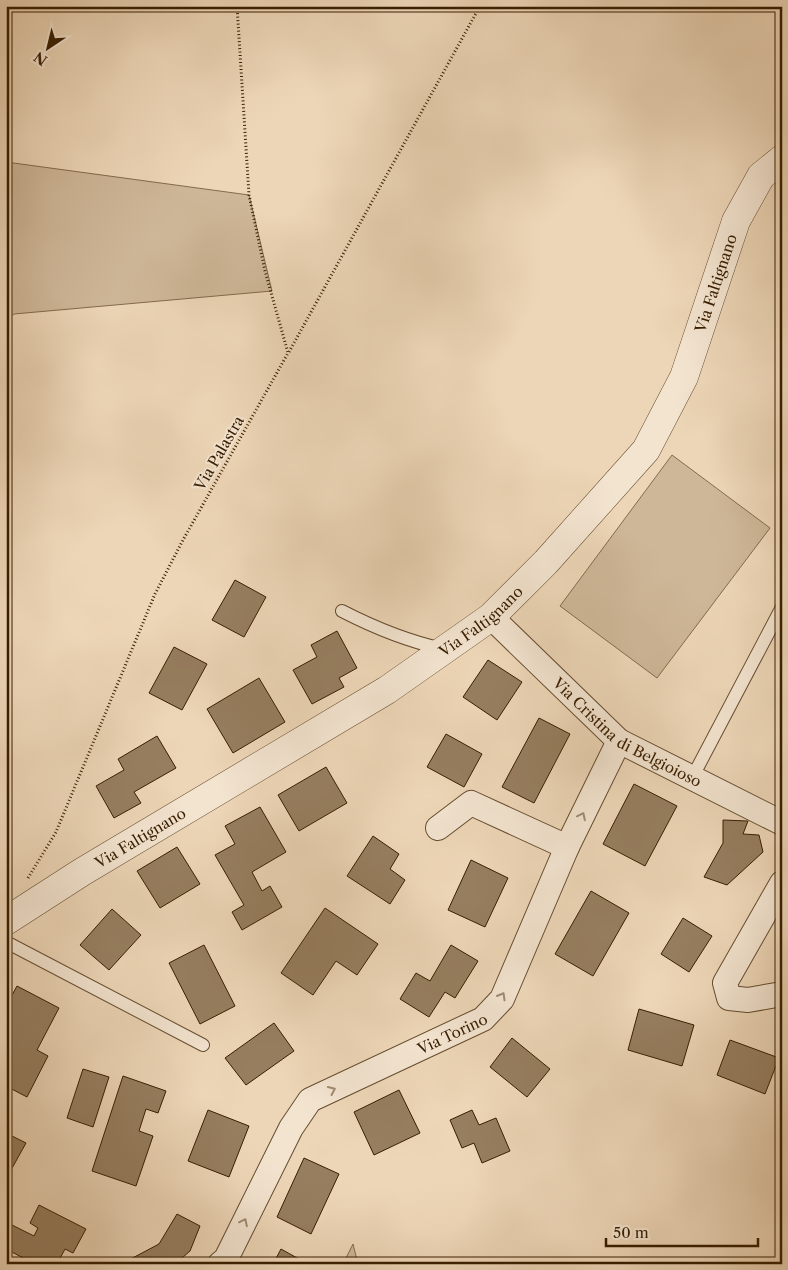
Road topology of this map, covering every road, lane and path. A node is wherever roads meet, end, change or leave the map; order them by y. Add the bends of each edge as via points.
1 (236, 6) edge
2 (480, 6) edge
3 (782, 159) edge
4 (288, 353) junction
5 (782, 607) edge
6 (342, 611) dead end
7 (491, 617) junction
8 (445, 649) junction
9 (619, 741) junction
10 (692, 778) junction
11 (782, 823) edge
12 (438, 828) dead end
13 (567, 847) junction
14 (782, 882) edge
15 (24, 885) dead end
16 (6, 921) edge
17 (6, 942) edge
18 (782, 994) edge
19 (203, 1045) dead end
20 (220, 1264) edge

1 - 4 path via 249,195 265,271
2 - 4 path, Via Palastra
3 - 7 street, Via Faltignano via 761,176 736,221 684,377 646,450 546,562
4 - 15 path, Via Palastra via 155,594 56,832
5 - 10 lane
6 - 8 lane via 416,643
7 - 8 street, Via Faltignano
7 - 9 street, Via Cristina di Belgioioso
8 - 16 street, Via Faltignano via 387,690
9 - 10 street, Via Cristina di Belgioioso
13 -> 9 street, Via Torino
10 - 11 street, Via Cristina di Belgioioso
12 - 13 street via 471,803
20 -> 13 street, Via Torino via 226,1259 291,1128 310,1100 483,1019 502,999
14 - 18 street via 725,983 728,998 748,1000
17 - 19 lane

